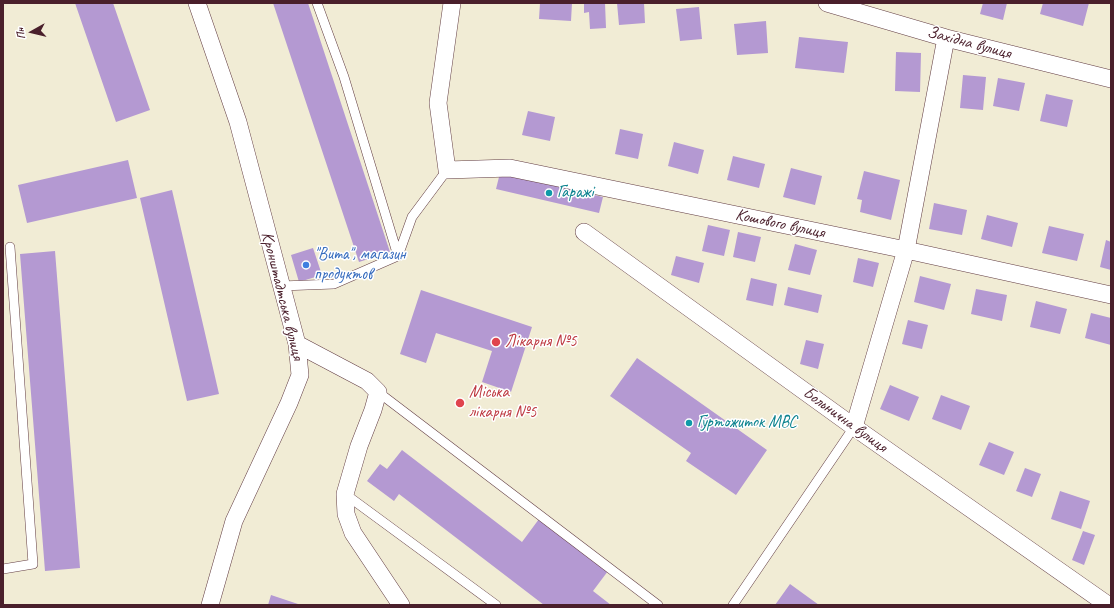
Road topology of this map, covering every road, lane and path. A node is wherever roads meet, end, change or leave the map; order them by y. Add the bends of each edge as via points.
1 (197, 3) edge
2 (317, 3) edge
3 (452, 3) edge
4 (827, 3) edge
5 (946, 38) junction
6 (1111, 79) edge
7 (447, 170) junction
8 (584, 232) dead end
9 (10, 247) dead end
10 (906, 250) junction
11 (398, 256) junction
12 (281, 286) junction
13 (1111, 295) edge
14 (297, 344) junction
15 (378, 392) junction
16 (854, 428) junction
17 (345, 494) junction
18 (3, 569) edge
19 (210, 605) edge
20 (401, 605) edge
21 (496, 605) edge
22 (658, 605) edge
23 (733, 605) edge
24 (1108, 605) edge

1 - 12 street, Кронштадтська вулиця via 238,122
2 - 11 lane via 344,77
3 - 7 street via 438,103
4 - 5 street, Західна вулиця
5 - 6 street, Західна вулиця
5 - 10 street
7 - 10 street, Кошового вулиця via 510,168
7 - 11 lane via 412,217
8 - 16 street, Больнична вулиця
9 - 18 lane via 33,564
10 - 13 street, Кошового вулиця
10 - 16 street
11 - 12 lane via 334,284
12 - 14 street, Кронштадтська вулиця
14 - 15 street via 367,380
14 - 19 street, Кронштадтська вулиця via 300,375 290,403 234,521
15 - 17 street
15 - 22 lane
16 - 23 lane
16 - 24 street, Больнична вулиця
17 - 20 street via 346,514 353,533
17 - 21 lane

